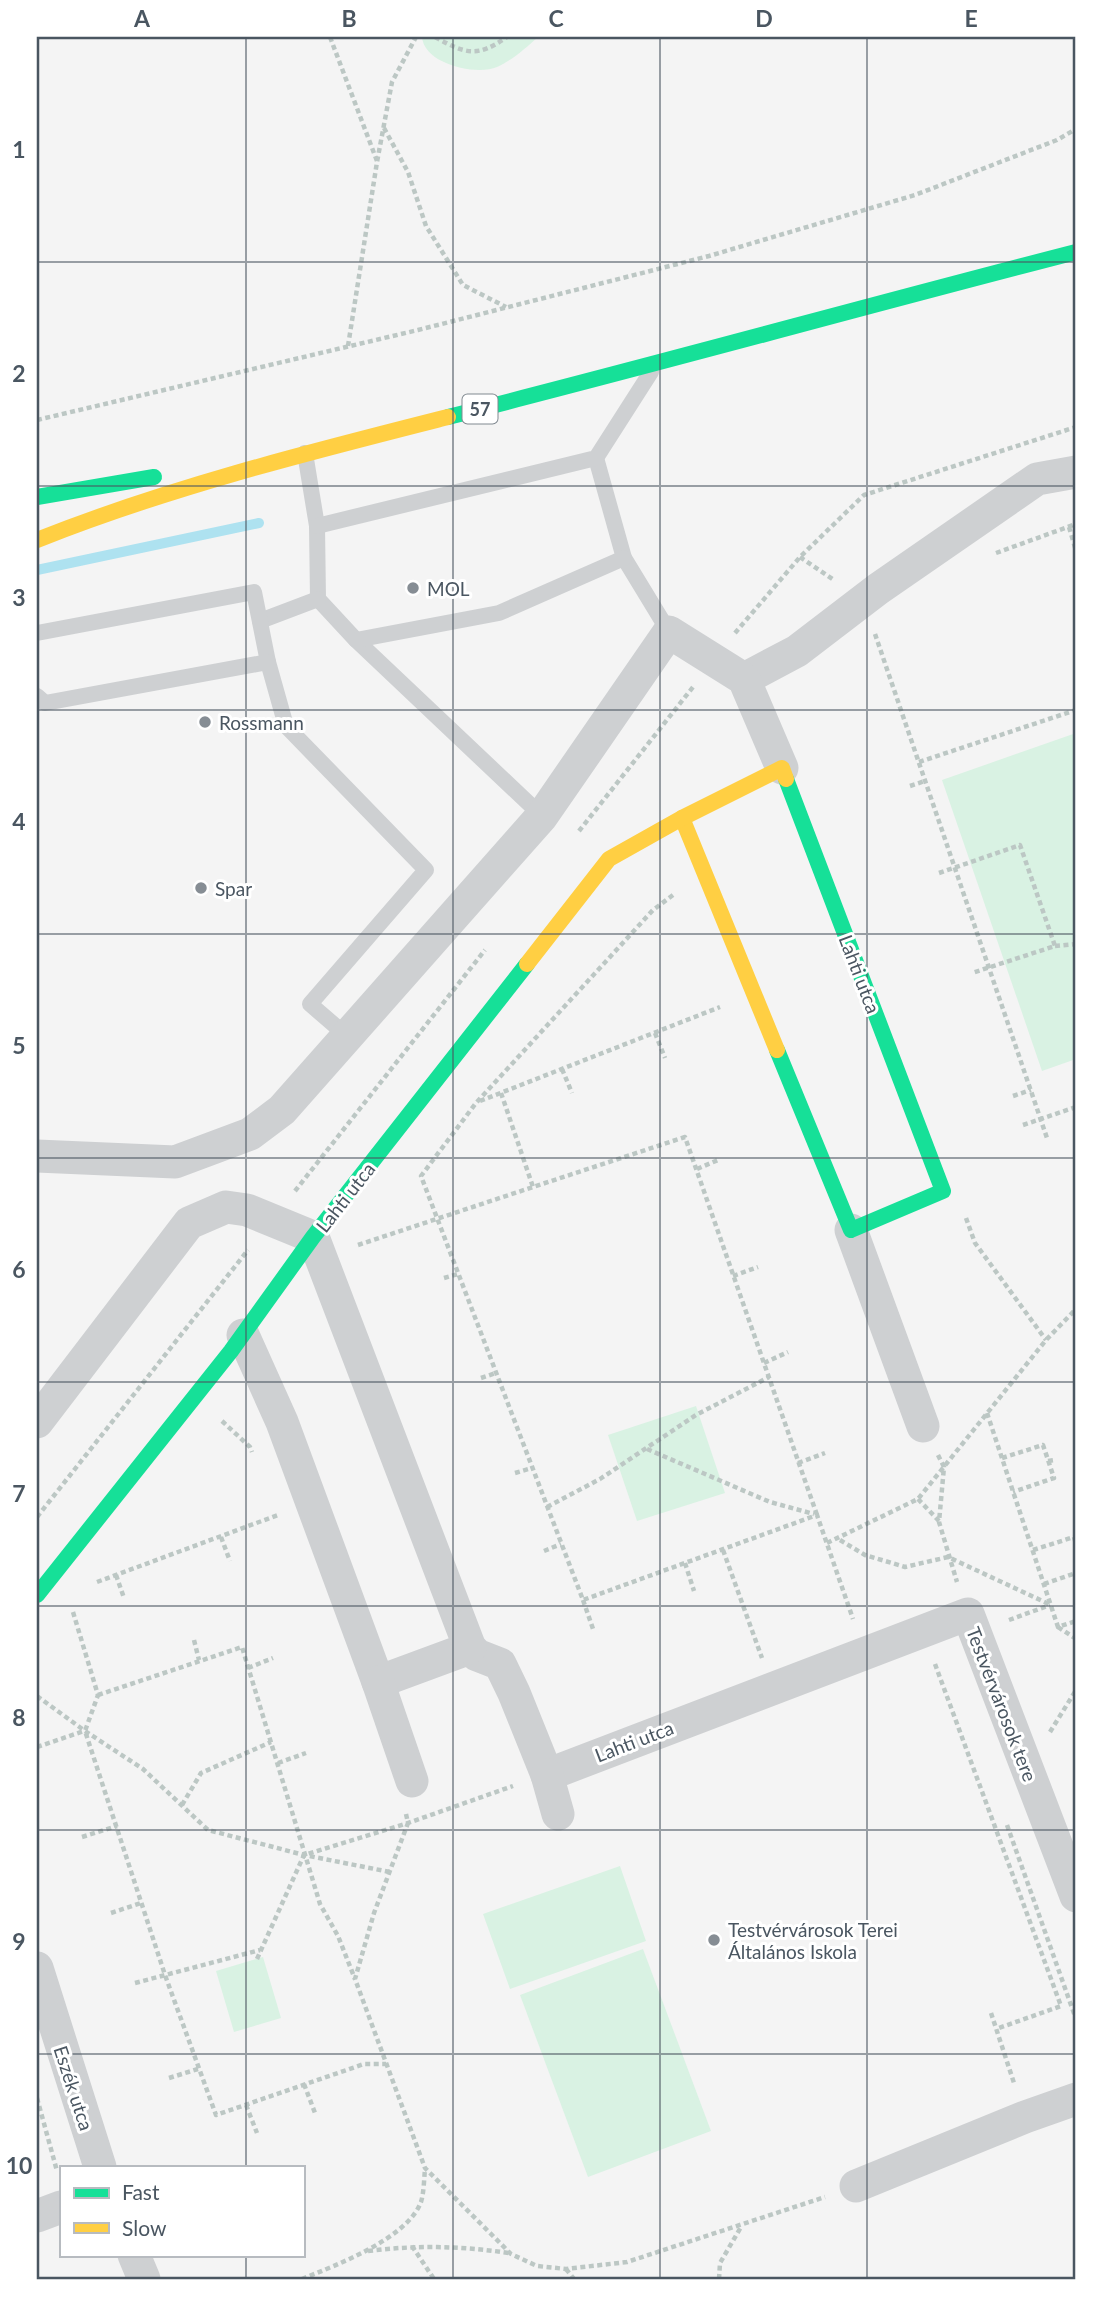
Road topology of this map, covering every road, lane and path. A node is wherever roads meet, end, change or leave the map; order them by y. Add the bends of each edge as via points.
1 (330, 37) edge
2 (416, 37) edge
3 (438, 37) edge
4 (507, 37) edge
5 (384, 128) junction
6 (1076, 129) edge
7 (377, 162) junction
8 (1076, 252) edge
9 (507, 307) junction
10 (348, 346) junction
11 (656, 365) junction
12 (37, 420) edge
13 (304, 453) junction
14 (596, 458) junction
15 (1076, 472) edge
16 (37, 497) edge
17 (317, 526) junction
18 (1069, 527) dead end
19 (37, 540) edge
20 (1076, 551) edge
21 (624, 558) junction
22 (318, 599) junction
23 (864, 601) junction
24 (260, 621) junction
25 (37, 632) edge
26 (669, 632) junction
27 (356, 640) junction
28 (268, 662) junction
29 (744, 679) junction
30 (37, 696) edge
31 (1076, 710) edge
32 (919, 762) junction
33 (782, 768) junction
34 (925, 781) junction
35 (910, 786) dead end
36 (542, 816) junction
37 (682, 818) junction
38 (955, 867) junction
39 (704, 871) junction
40 (939, 873) dead end
41 (1076, 944) edge
42 (1055, 946) junction
43 (989, 967) junction
44 (972, 973) dead end
45 (719, 994) dead end
46 (655, 1033) junction
47 (347, 1036) junction
48 (666, 1058) dead end
49 (562, 1069) junction
50 (1031, 1090) junction
51 (502, 1093) junction
52 (572, 1093) dead end
53 (1013, 1096) dead end
54 (476, 1103) junction
55 (1076, 1107) edge
56 (1041, 1119) junction
57 (1023, 1125) dead end
58 (1047, 1138) dead end
59 (37, 1156) edge
60 (718, 1160) dead end
61 (697, 1169) junction
62 (533, 1187) junction
63 (965, 1217) dead end
64 (437, 1218) junction
65 (851, 1230) junction
66 (317, 1247) junction
67 (758, 1267) dead end
68 (458, 1274) junction
69 (733, 1276) junction
70 (444, 1278) dead end
71 (1076, 1309) edge
72 (243, 1335) junction
73 (1046, 1340) junction
74 (788, 1352) dead end
75 (764, 1363) junction
76 (496, 1373) junction
77 (768, 1377) junction
78 (481, 1378) dead end
79 (195, 1397) junction
80 (987, 1412) junction
81 (37, 1422) edge
82 (923, 1426) dead end
83 (646, 1448) junction
84 (825, 1453) dead end
85 (1002, 1458) junction
86 (255, 1459) dead end
87 (1055, 1460) dead end
88 (1048, 1461) junction
89 (798, 1463) junction
90 (944, 1467) junction
91 (532, 1468) junction
92 (515, 1473) dead end
93 (1013, 1492) junction
94 (918, 1499) junction
95 (274, 1505) dead end
96 (547, 1507) junction
97 (817, 1515) junction
98 (939, 1522) junction
99 (221, 1537) junction
100 (839, 1539) junction
101 (561, 1544) junction
102 (827, 1544) junction
103 (1076, 1544) edge
104 (723, 1550) junction
105 (1033, 1550) junction
106 (544, 1551) dead end
107 (948, 1557) junction
108 (230, 1562) dead end
109 (685, 1563) junction
110 (1076, 1573) edge
111 (116, 1575) junction
112 (91, 1584) dead end
113 (1044, 1584) junction
114 (694, 1591) dead end
115 (37, 1595) edge
116 (124, 1598) dead end
117 (583, 1600) junction
118 (70, 1605) dead end
119 (1051, 1605) junction
120 (1076, 1621) edge
121 (971, 1624) junction
122 (1058, 1627) junction
123 (593, 1629) dead end
124 (923, 1632) junction
125 (1076, 1639) edge
126 (194, 1640) dead end
127 (470, 1648) junction
128 (865, 1653) junction
129 (273, 1658) dead end
130 (199, 1660) junction
131 (248, 1668) junction
132 (378, 1682) junction
133 (772, 1688) junction
134 (98, 1695) junction
135 (37, 1696) edge
136 (85, 1731) junction
137 (271, 1742) junction
138 (37, 1747) edge
139 (306, 1753) dead end
140 (278, 1763) junction
141 (547, 1775) junction
142 (410, 1777) joint
143 (182, 1805) junction
144 (558, 1814) dead end
145 (117, 1826) junction
146 (82, 1837) dead end
147 (304, 1855) junction
148 (1007, 1859) junction
149 (997, 1862) dead end
150 (390, 1872) junction
151 (1076, 1896) edge
152 (141, 1903) junction
153 (111, 1913) dead end
154 (261, 1950) junction
155 (257, 1959) dead end
156 (37, 1968) edge
157 (165, 1975) junction
158 (355, 1979) junction
159 (135, 1983) dead end
160 (990, 2013) dead end
161 (996, 2029) junction
162 (386, 2064) junction
163 (198, 2069) junction
164 (169, 2078) dead end
165 (304, 2084) junction
166 (1016, 2090) dead end
167 (37, 2098) edge
168 (1076, 2099) edge
169 (246, 2105) junction
170 (315, 2113) dead end
171 (257, 2133) dead end
172 (100, 2166) edge
173 (425, 2168) junction
174 (60, 2178) edge
175 (856, 2186) joint
176 (60, 2207) edge
177 (37, 2216) edge
178 (741, 2226) junction
179 (411, 2246) junction
180 (367, 2251) junction
181 (511, 2254) junction
182 (134, 2256) edge
183 (566, 2269) junction
184 (144, 2279) edge
185 (302, 2279) edge
186 (434, 2279) edge
187 (574, 2279) edge
188 (719, 2279) edge

1 - 7 path
2 - 5 path via 392,82
3 - 4 path via 457,50 479,52
5 - 7 path
5 - 9 path via 408,172 426,226 463,285
6 - 9 path via 915,195 709,256
7 - 10 path
8 - 11 street, 57
9 - 10 path
10 - 12 path
11 - 13 street, 57
11 - 14 lane
13 - 16 street, 57
13 - 17 lane
13 - 19 street, 57 via 99,515
14 - 17 lane
14 - 21 lane
15 - 23 street via 1037,479
17 - 22 lane
18 - 20 path
21 - 26 lane
21 - 27 lane via 499,613
22 - 24 lane
22 - 27 lane
23 - 29 street via 797,651
23 - 32 path
24 - 25 lane via 254,592
24 - 28 lane
26 - 29 street
26 - 36 street
27 - 36 lane
28 - 30 lane via 45,703
28 - 47 lane via 286,726 426,870 310,1004
29 - 33 street
31 - 32 path
32 - 34 path
33 - 37 street, Lahti utca
33 - 65 street, Lahti utca via 943,1191
34 - 35 path
34 - 38 path
36 - 47 street
37 - 39 street
37 - 66 street, Lahti utca via 609,859
38 - 40 path
38 - 42 path via 1020,845
38 - 43 path
39 - 54 path via 653,910
39 - 65 street
41 - 42 path
42 - 43 path
43 - 44 path
43 - 50 path
45 - 46 path via 723,1006
46 - 48 path
46 - 49 path
47 - 59 street via 282,1110 238,1139 175,1163
49 - 51 path
49 - 52 path
50 - 53 path
50 - 56 path
51 - 54 path
51 - 62 path
54 - 64 path via 421,1175
55 - 56 path
56 - 57 path
56 - 58 path
60 - 61 path
61 - 62 path via 685,1137
61 - 69 path
62 - 64 path
63 - 73 path via 975,1243
64 - 66 path
64 - 68 path
65 - 82 street
66 - 72 street, Lahti utca
66 - 81 street via 247,1210 226,1207 188,1223
66 - 127 street, Lahti utca
67 - 69 path
68 - 70 path
68 - 76 path
69 - 75 path
71 - 73 path
72 - 79 street, Lahti utca
72 - 132 street via 282,1422
73 - 80 path
74 - 75 path
75 - 77 path
76 - 78 path
76 - 91 path
77 - 83 path
77 - 89 path
79 - 86 path via 250,1447
79 - 115 street, Lahti utca
80 - 85 path
80 - 90 path
83 - 96 path
83 - 97 path via 770,1502
84 - 89 path
85 - 88 path via 1043,1445
85 - 93 path
87 - 88 path
88 - 93 path via 1054,1478
89 - 97 path
90 - 94 path
90 - 98 path
91 - 92 path
91 - 96 path
93 - 105 path
94 - 98 path
94 - 100 path
95 - 99 path via 278,1516
96 - 101 path
97 - 102 path
97 - 104 path
98 - 107 path
99 - 108 path
99 - 111 path
100 - 102 path
100 - 107 path via 865,1555 905,1567
101 - 106 path
101 - 117 path
102 - 128 path
103 - 105 path via 1074,1537
104 - 109 path
104 - 133 path
105 - 113 path
107 - 119 path
107 - 121 path
109 - 114 path
109 - 117 path
110 - 113 path
111 - 112 path
111 - 116 path
113 - 119 path
117 - 123 path
118 - 134 path
119 - 121 path
119 - 122 path
120 - 122 path
121 - 124 street, Testvérvárosok tere
121 - 151 street, Testvérvárosok tere
122 - 125 path
124 - 128 street, Testvérvárosok tere
124 - 148 path
126 - 130 path
127 - 132 street
127 - 141 street via 500,1664
128 - 133 street, Lahti utca
129 - 131 path
130 - 131 path via 242,1647
130 - 134 path
131 - 137 path
132 - 142 street
133 - 141 street, Lahti utca
134 - 136 path
135 - 136 path
136 - 138 path
136 - 143 path via 143,1769
136 - 145 path
137 - 140 path
137 - 143 path via 201,1773
139 - 140 path
140 - 147 path
141 - 144 street
142 - 150 path via 395,1776 408,1823
143 - 147 path via 208,1830
145 - 146 path
145 - 152 path
147 - 150 path
147 - 154 path
147 - 158 path via 320,1904
148 - 149 path
148 - 161 path via 1061,2006
150 - 158 path
152 - 153 path
152 - 157 path
154 - 155 path
154 - 157 path
156 - 172 street, Eszék utca
157 - 159 path
157 - 163 path
158 - 162 path
160 - 161 path
161 - 166 path
162 - 165 path via 364,2064
162 - 173 path
163 - 164 path
163 - 169 path via 216,2115
165 - 169 path
165 - 170 path
167 - 174 path
168 - 175 street
169 - 171 path
173 - 180 path via 421,2203 403,2227
173 - 181 path
175 - 178 path
176 - 177 street
178 - 183 path via 627,2262
178 - 188 path via 720,2263
179 - 180 path
179 - 181 path
179 - 186 path
180 - 185 path
181 - 183 path via 537,2266
182 - 184 street
183 - 187 path

